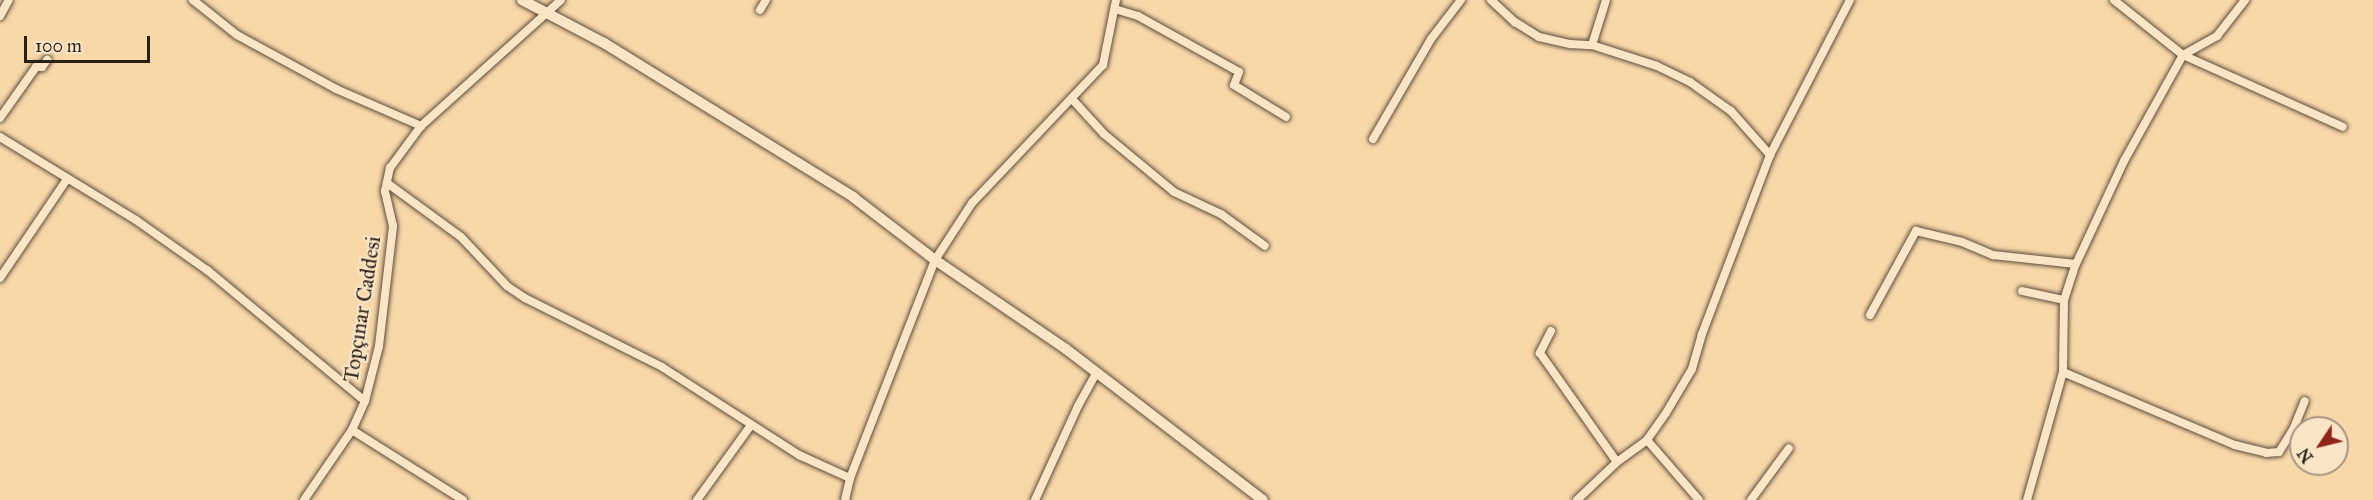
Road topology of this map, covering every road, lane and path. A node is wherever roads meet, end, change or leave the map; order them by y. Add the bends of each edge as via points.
1 (9, 0) edge
2 (193, 0) edge
3 (522, 0) edge
4 (561, 0) edge
5 (766, 0) edge
6 (1461, 0) edge
7 (1491, 0) edge
8 (1606, 0) edge
9 (1850, 0) edge
10 (2114, 0) edge
11 (2245, 0) edge
12 (1115, 4) edge
13 (760, 10) dead end
14 (549, 12) junction
15 (0, 16) edge
16 (1592, 45) junction
17 (2183, 55) junction
18 (47, 60) dead end
19 (1072, 99) junction
20 (1286, 117) dead end
21 (0, 118) edge
22 (421, 126) junction
23 (2343, 127) dead end
24 (0, 137) edge
25 (1373, 139) dead end
26 (1770, 155) junction
27 (67, 179) junction
28 (387, 183) junction
29 (1265, 246) dead end
30 (935, 260) junction
31 (2076, 264) junction
32 (0, 278) edge
33 (2022, 291) dead end
34 (2064, 300) junction
35 (1870, 315) dead end
36 (1551, 331) dead end
37 (1097, 372) junction
38 (2063, 372) junction
39 (365, 401) junction
40 (2305, 401) dead end
41 (751, 425) junction
42 (352, 430) junction
43 (1647, 440) junction
44 (1789, 448) dead end
45 (1617, 462) junction
46 (850, 478) junction
47 (304, 500) edge
48 (463, 500) edge
49 (697, 500) edge
50 (845, 500) edge
51 (1035, 500) edge
52 (1263, 500) edge
53 (1577, 500) edge
54 (1699, 500) edge
55 (1751, 500) edge
56 (2027, 500) edge

1 - 15 street
2 - 22 street via 237,35 336,89
3 - 14 street
4 - 14 street, Topçınar Caddesi
5 - 13 street
6 - 25 street via 1431,39
7 - 16 street via 1539,37
8 - 16 street
9 - 26 street
10 - 17 street
11 - 17 street via 2217,36
12 - 19 street via 1103,66
12 - 20 street via 1239,72 1234,85
14 - 22 street, Topçınar Caddesi
14 - 30 street via 843,190
16 - 26 street via 1657,66 1690,82 1731,111
17 - 23 street
17 - 31 street via 2124,161
18 - 21 street via 42,67 36,67
19 - 29 street via 1104,134 1166,185 1221,214
19 - 30 street via 972,203
22 - 28 street, Topçınar Caddesi via 390,168
24 - 27 street
26 - 43 street via 1692,369
27 - 32 street
27 - 39 street via 136,220 207,270
28 - 39 street, Topçınar Caddesi via 385,191 393,226 379,346
28 - 41 street via 461,237 507,286 525,298 662,367
30 - 37 street
30 - 46 street
31 - 34 street
31 - 35 street via 1993,255 1962,242 1916,231
33 - 34 street
34 - 38 street
36 - 45 street via 1540,353
37 - 51 street
37 - 52 street
38 - 40 street via 2235,445 2266,453 2279,452
38 - 56 street
39 - 42 street, Topçınar Caddesi
41 - 46 street via 799,455
41 - 49 street
42 - 47 street, Topçınar Caddesi
42 - 48 street
43 - 45 street
43 - 54 street
44 - 55 street
45 - 53 street
46 - 50 street

